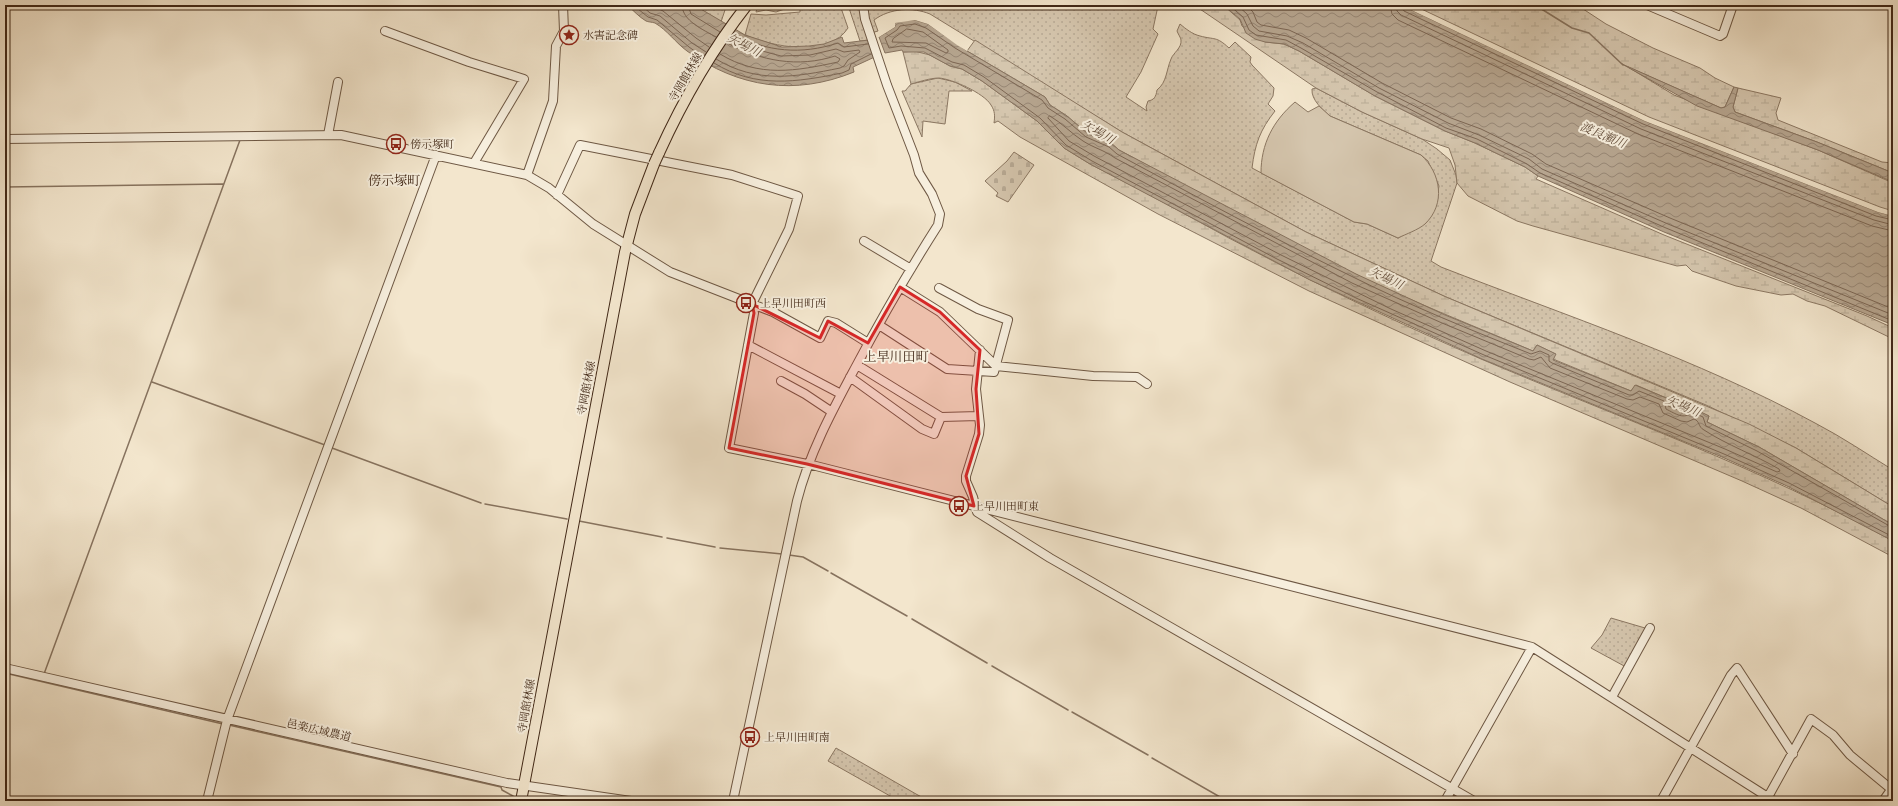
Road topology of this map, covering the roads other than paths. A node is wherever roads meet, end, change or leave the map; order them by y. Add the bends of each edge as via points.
1 (563, 5) edge
2 (747, 5) edge
3 (863, 5) edge
4 (1647, 5) edge
5 (1733, 5) edge
6 (385, 31) dead end
7 (338, 82) dead end
8 (328, 135) junction
9 (5, 139) edge
10 (436, 155) junction
11 (474, 164) junction
12 (527, 175) junction
13 (557, 195) junction
14 (864, 241) dead end
15 (626, 245) junction
16 (911, 269) junction
17 (900, 287) junction
18 (939, 288) dead end
19 (752, 304) junction
20 (879, 325) junction
21 (868, 343) junction
22 (748, 345) junction
23 (980, 350) junction
24 (857, 365) junction
25 (996, 366) junction
26 (978, 371) junction
27 (850, 377) junction
28 (781, 381) dead end
29 (1147, 384) dead end
30 (841, 394) junction
31 (832, 412) junction
32 (979, 416) junction
33 (941, 417) junction
34 (807, 464) junction
35 (974, 506) junction
36 (1650, 628) dead end
37 (1532, 647) junction
38 (5, 668) edge
39 (1612, 697) junction
40 (227, 720) junction
41 (1690, 748) junction
42 (1793, 754) junction
43 (523, 786) junction
44 (1892, 788) edge
45 (1453, 789) junction
46 (1771, 799) edge
47 (207, 801) edge
48 (521, 801) edge
49 (631, 801) edge
50 (732, 801) edge
51 (1446, 801) edge
52 (1474, 801) edge
53 (1661, 801) edge
54 (1883, 801) edge

1 - 12 street via 564,31 556,46 553,101
2 - 15 main road, 寺岡館林線, bridge via 694,82 654,164
3 - 16 street via 870,37 919,173 940,214 938,225
4 - 5 street via 1720,36
6 - 11 street via 468,62 524,79
7 - 8 street
8 - 9 street
8 - 10 street via 345,135
10 - 11 street
10 - 40 street
11 - 12 street
12 - 13 street
13 - 15 street via 593,224
13 - 19 street via 580,145 732,175 798,196 790,229
14 - 16 street
15 - 19 street via 670,272
15 - 43 main road, 寺岡館林線
16 - 17 street
17 - 20 street
17 - 23 street via 940,312
18 - 25 street via 978,309 1008,320
19 - 21 street via 773,312 820,338 828,321 836,323
19 - 22 street via 754,313
20 - 21 street
20 - 26 street via 947,369
21 - 24 street
22 - 30 street
22 - 34 street via 729,448
23 - 25 street
23 - 26 street
24 - 27 street
24 - 33 street
25 - 26 street via 994,372
25 - 29 street via 1093,376 1137,377
26 - 32 street via 976,389
27 - 30 street
27 - 33 street via 922,429 934,434
28 - 31 street
30 - 31 street
31 - 34 street
32 - 33 street
32 - 35 street via 979,434 966,476
34 - 35 street
34 - 50 street
35 - 37 street
35 - 45 street via 982,515 1050,558
36 - 39 street
37 - 39 street
37 - 45 street
38 - 40 street, 邑楽広域農道
39 - 41 street
40 - 43 street, 邑楽広域農道
40 - 47 street
41 - 42 street via 1732,672 1737,668
41 - 46 street
41 - 53 street
42 - 44 street via 1811,719 1833,735 1858,762
42 - 46 street
43 - 48 main road, 寺岡館林線
43 - 49 street, 邑楽広域農道
44 - 54 street
45 - 51 street
45 - 52 street

